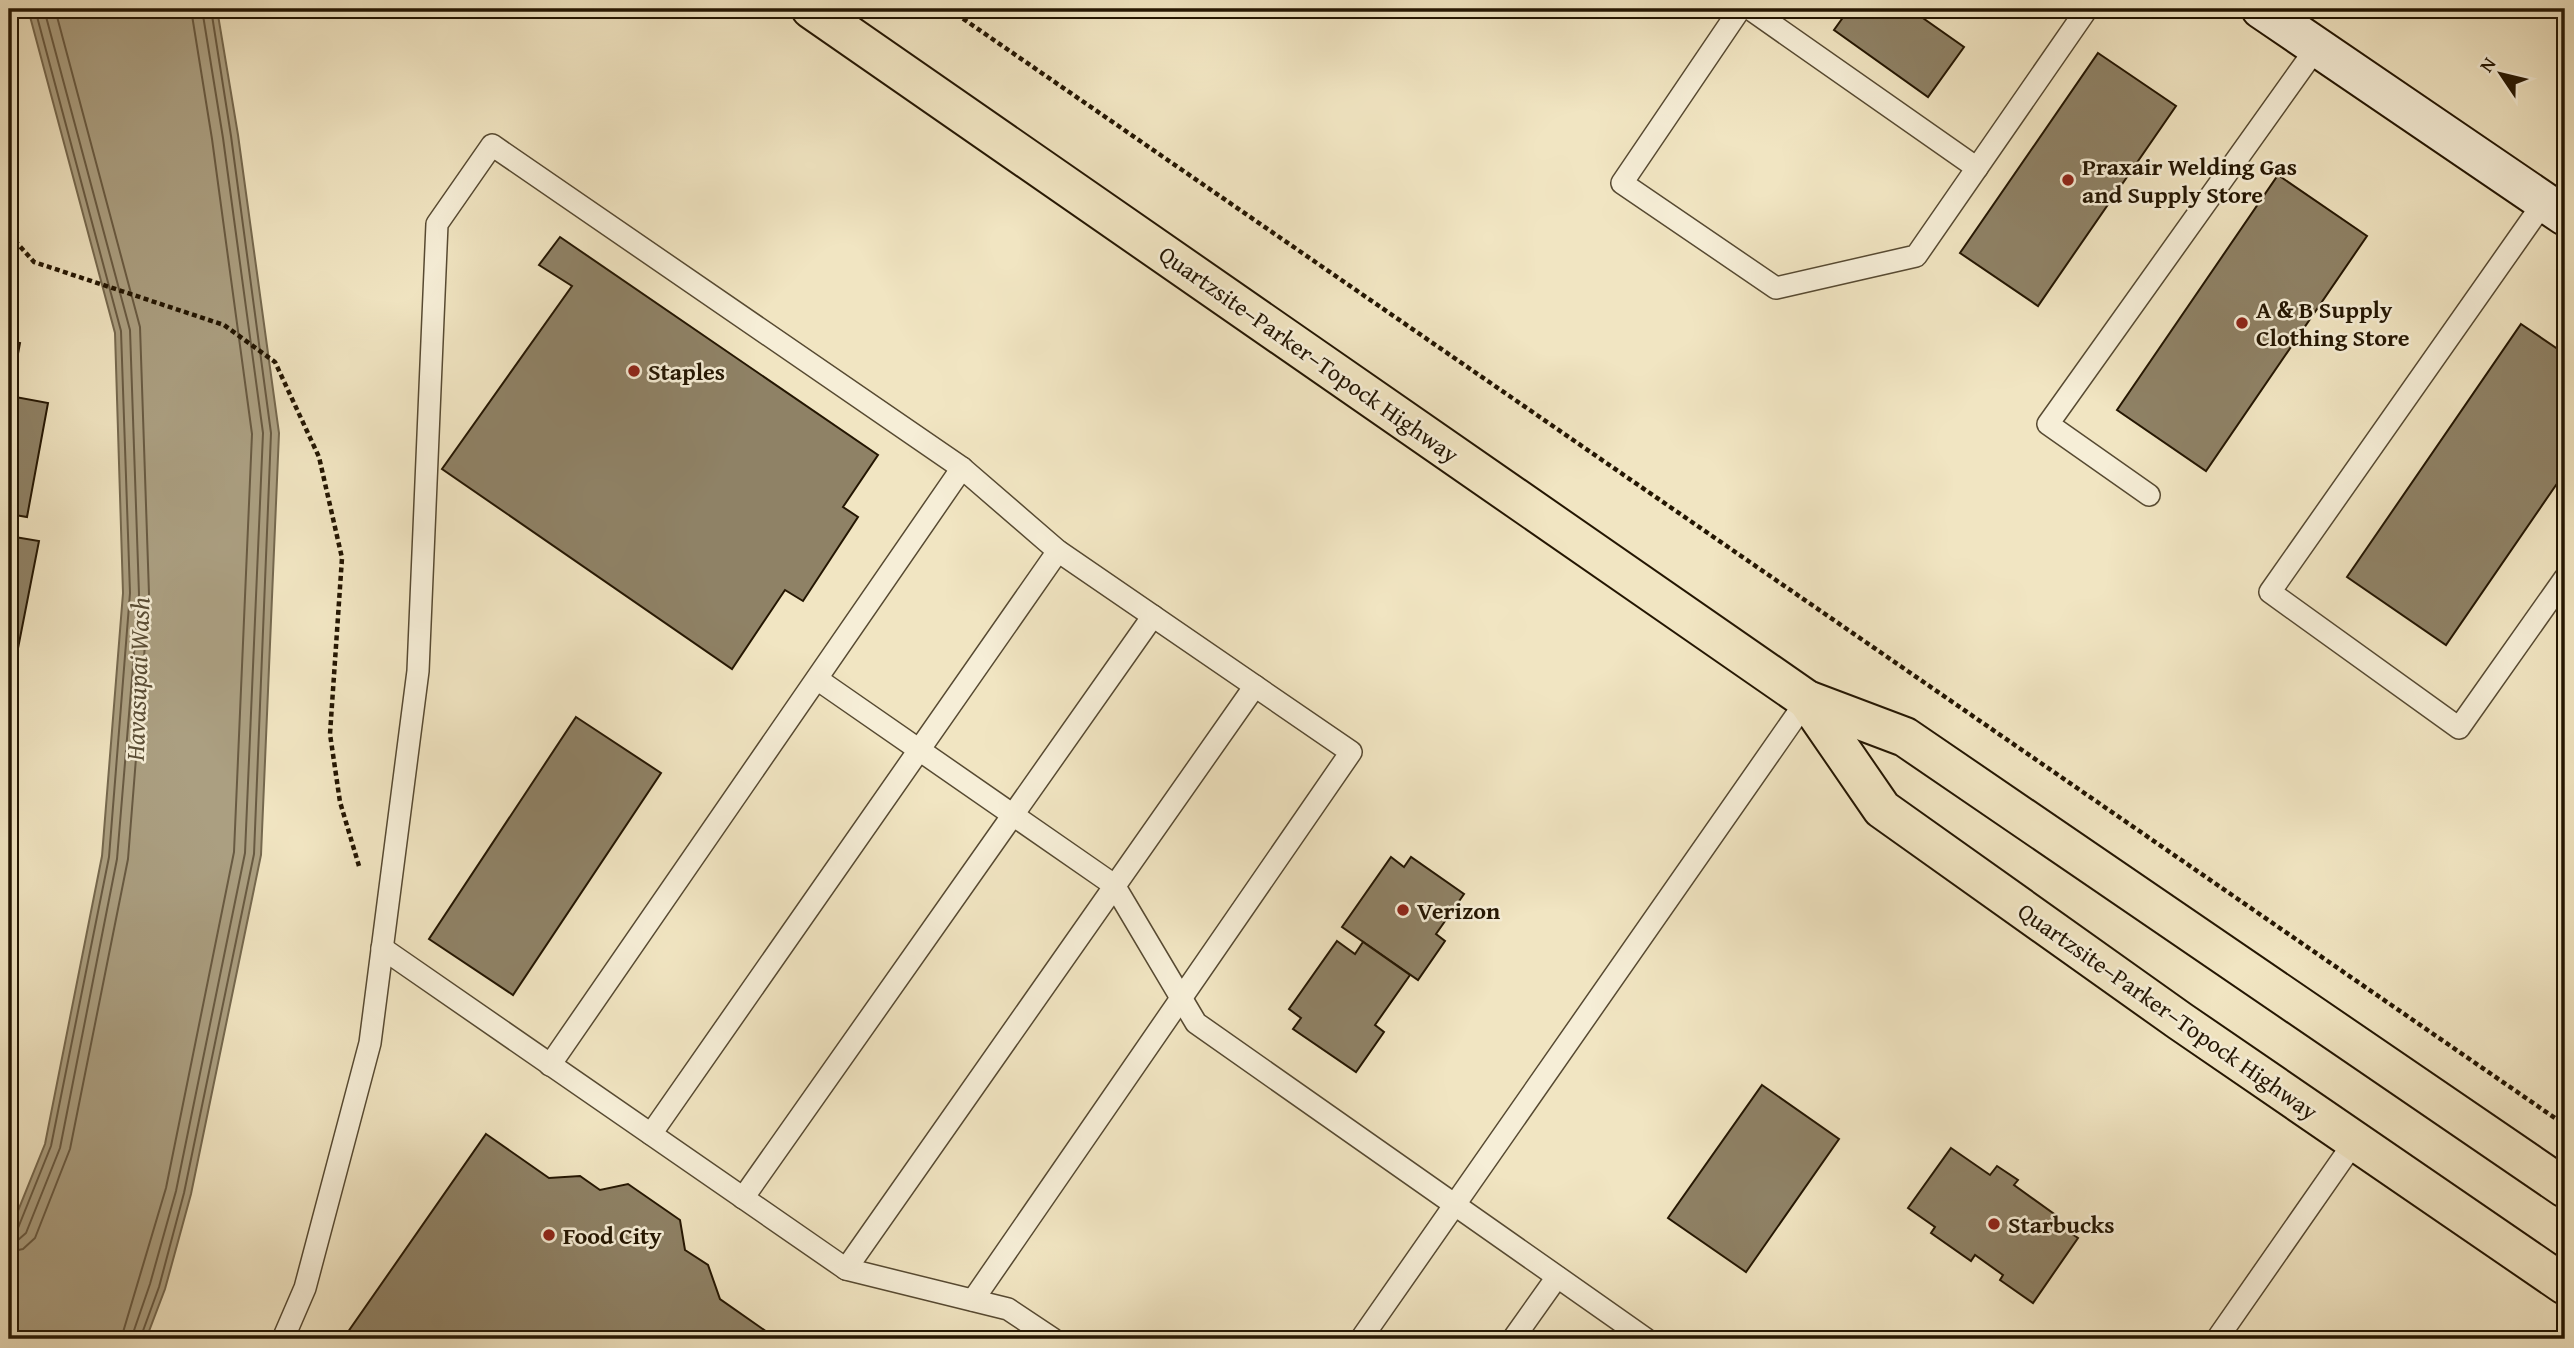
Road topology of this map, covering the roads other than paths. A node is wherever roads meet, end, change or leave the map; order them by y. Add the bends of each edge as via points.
1 (811, 9) edge
2 (1740, 9) edge
3 (1750, 9) edge
4 (2085, 9) edge
5 (2261, 9) edge
6 (2317, 47) junction
7 (1977, 168) junction
8 (2555, 209) edge
9 (962, 468) junction
10 (2149, 495) dead end
11 (1058, 551) junction
12 (2565, 578) edge
13 (1153, 616) junction
14 (817, 679) junction
15 (1255, 686) junction
16 (1807, 700) junction
17 (918, 748) junction
18 (1012, 813) junction
19 (1114, 885) junction
20 (382, 947) junction
21 (1181, 998) junction
22 (550, 1065) junction
23 (651, 1134) junction
24 (2355, 1141) junction
25 (2565, 1188) edge
26 (743, 1198) junction
27 (1455, 1205) junction
28 (846, 1269) junction
29 (1557, 1277) junction
30 (2565, 1285) edge
31 (973, 1300) junction
32 (283, 1339) edge
33 (1053, 1339) edge
34 (1361, 1339) edge
35 (1513, 1339) edge
36 (1646, 1339) edge
37 (2217, 1339) edge

1 - 16 highway, Quartzsite–Parker–Topock Highway
2 - 7 lane via 1622,183 1776,288 1916,256
3 - 7 lane
4 - 7 lane
5 - 6 main road
6 - 8 main road
6 - 10 lane via 2048,424
8 - 12 lane via 2270,592 2459,728
9 - 11 lane
9 - 14 lane
9 - 20 lane via 492,145 436,224 418,671
11 - 13 lane
11 - 17 lane
13 - 15 lane
13 - 18 lane
14 - 17 lane
14 - 22 lane
15 - 19 lane
15 - 21 lane via 1351,752
16 - 24 highway, Quartzsite–Parker–Topock Highway via 1882,809
16 - 25 highway, Quartzsite–Parker–Topock Highway via 1905,737
16 - 27 lane
17 - 18 lane
17 - 23 lane
18 - 19 lane
18 - 26 lane
19 - 21 lane
19 - 28 lane
20 - 22 lane
20 - 32 lane via 370,1043 305,1288
21 - 27 lane via 1196,1023
21 - 31 lane
22 - 23 lane
23 - 26 lane
24 - 30 highway, Quartzsite–Parker–Topock Highway
24 - 37 lane
26 - 28 lane
27 - 29 lane
27 - 34 lane
28 - 31 lane
29 - 35 lane
29 - 36 lane
31 - 33 lane via 1008,1308

